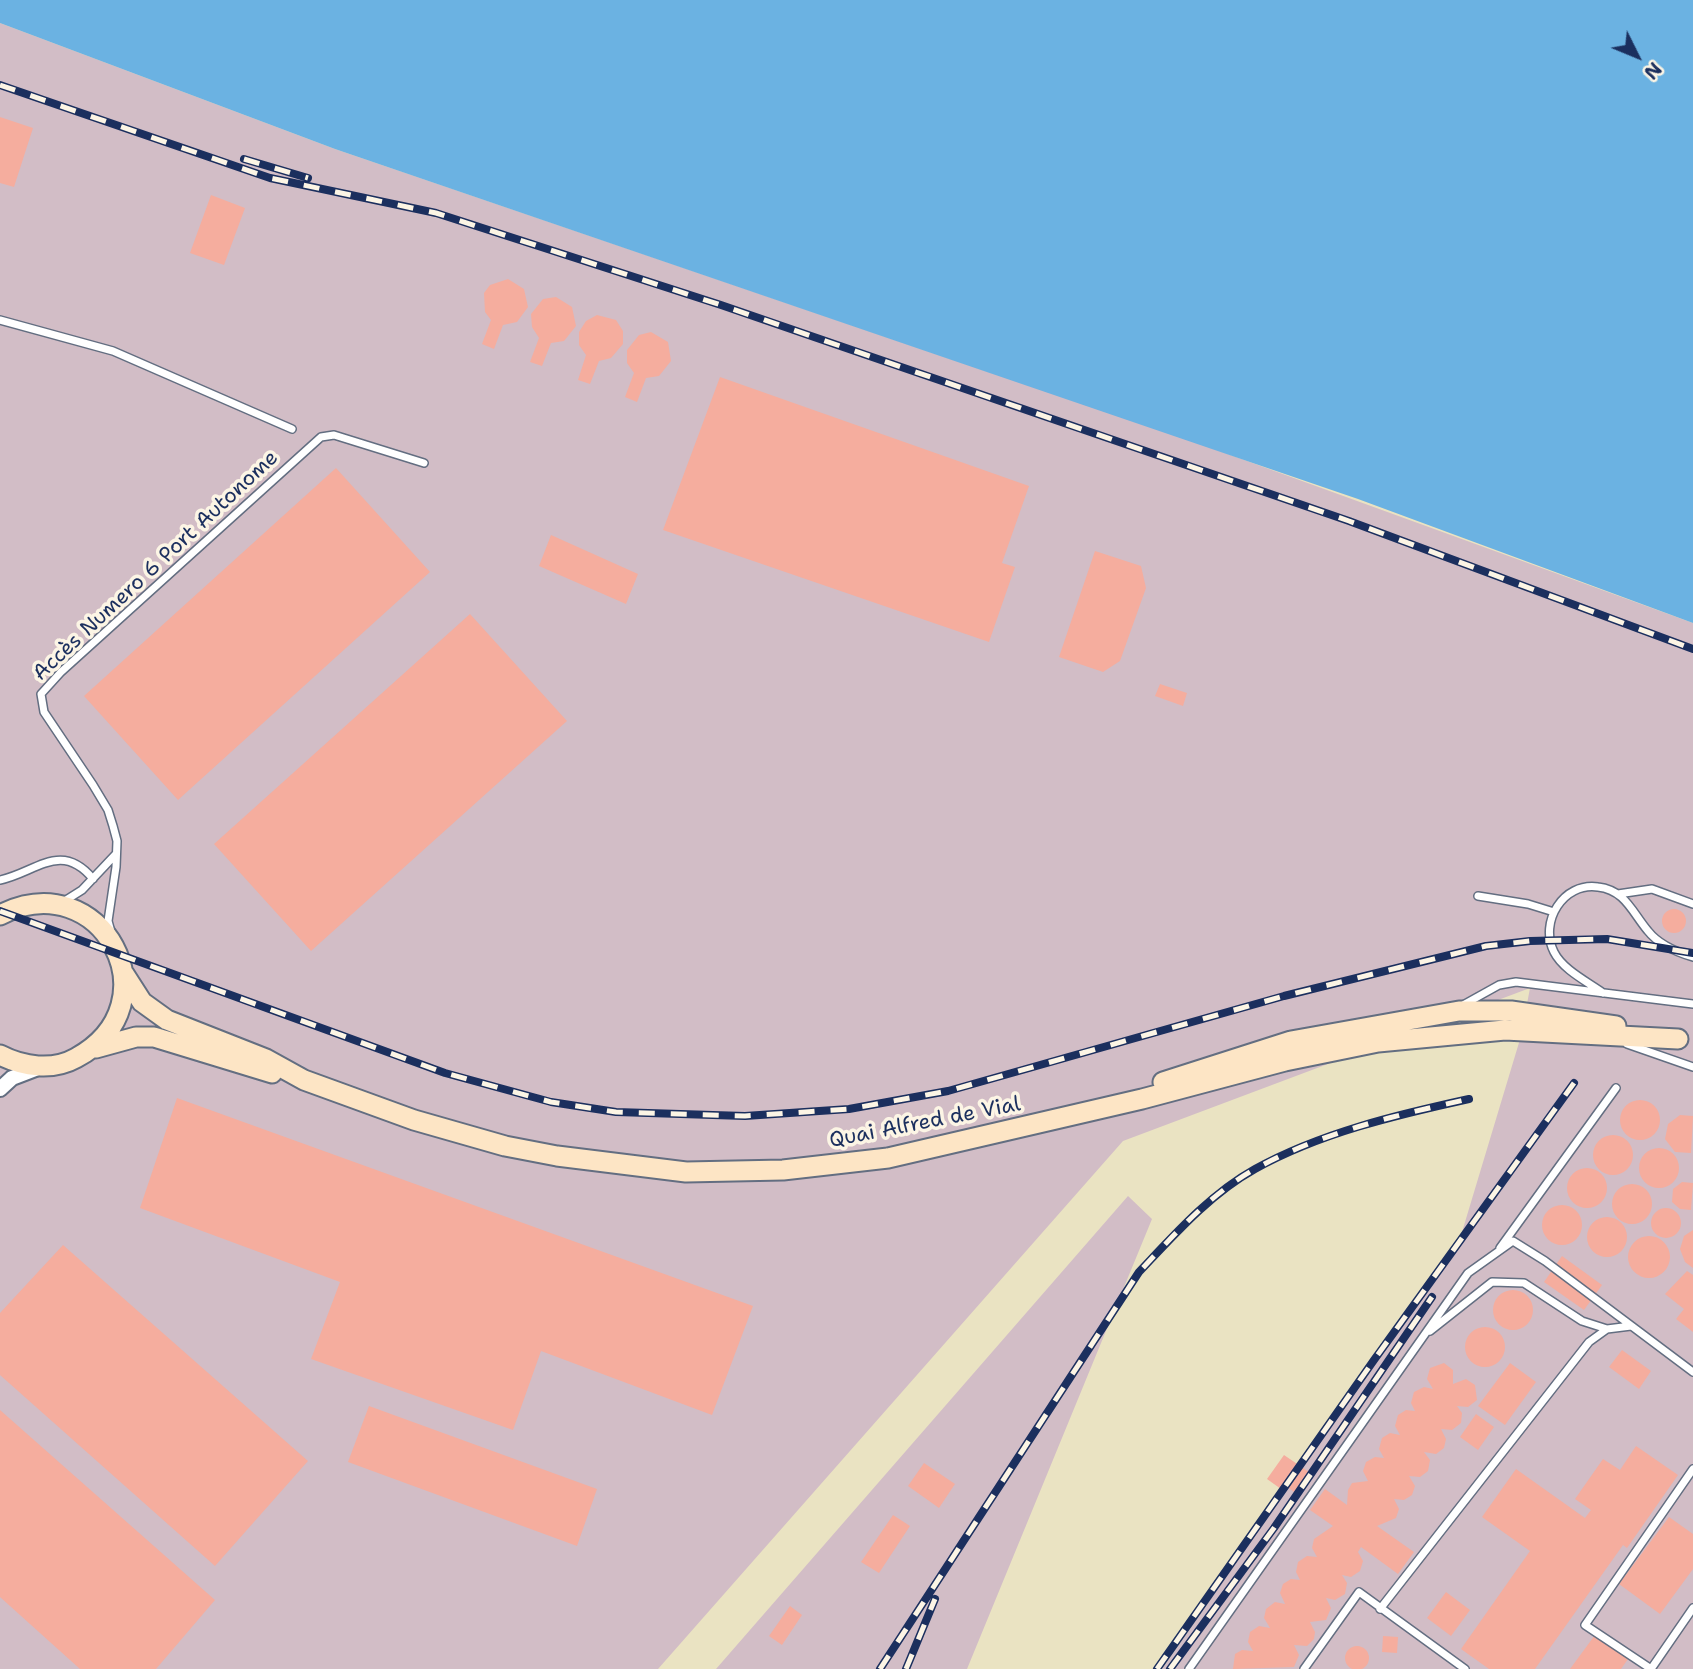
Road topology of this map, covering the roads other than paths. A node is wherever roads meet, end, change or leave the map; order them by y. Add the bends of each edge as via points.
1 (0, 320) edge
2 (292, 429) dead end
3 (424, 463) dead end
4 (117, 854) junction
5 (93, 879) junction
6 (0, 880) edge
7 (1618, 894) junction
8 (1478, 896) dead end
9 (60, 904) junction
10 (1693, 904) edge
11 (1554, 912) junction
12 (0, 915) edge
13 (113, 943) junction
14 (1693, 957) edge
15 (124, 974) junction
16 (1603, 993) junction
17 (1693, 1003) edge
18 (1451, 1012) junction
19 (1606, 1037) junction
20 (1685, 1041) edge
21 (94, 1049) junction
22 (0, 1055) edge
23 (42, 1067) junction
24 (1693, 1067) edge
25 (304, 1080) junction
26 (1616, 1088) dead end
27 (0, 1089) edge
28 (1104, 1105) junction
29 (1495, 1254) junction
30 (1632, 1326) junction
31 (1607, 1329) junction
32 (1423, 1337) junction
33 (1693, 1372) edge
34 (1693, 1469) edge
35 (1693, 1608) edge
36 (1380, 1609) junction
37 (1191, 1667) edge
38 (1304, 1669) edge
39 (1465, 1669) edge
40 (1651, 1669) edge

1 - 2 lane via 113,351
3 - 4 lane, Accès Numero 6 Port Autonome via 334,435 321,437 41,694 41,704 108,810
4 - 5 lane
4 - 13 lane, Accès Numero 6 Port Autonome via 108,921
5 - 6 lane via 62,859 44,861
5 - 9 lane
7 - 10 lane via 1652,889
7 - 11 lane via 1595,886 1579,888 1568,893
7 - 14 lane via 1664,946
8 - 11 lane
9 - 12 main road via 30,904
9 - 13 main road via 99,925
11 - 16 lane via 1549,932 1555,955
13 - 15 main road
15 - 21 main road via 119,1015
15 - 25 main road, Quai Alfred de Vial via 142,1002 158,1016 267,1059
16 - 17 lane
16 - 18 lane via 1516,982 1486,991
18 - 20 main road, Quai Alfred de Vial via 1511,1011 1633,1028
18 - 28 main road, Quai Alfred de Vial via 1290,1041 1138,1089
19 - 20 main road, Quai Alfred de Vial
19 - 24 lane
19 - 28 main road, Quai Alfred de Vial via 1505,1030 1390,1041
21 - 23 main road, Quai Alfred de Vial via 69,1062
21 - 25 main road, Quai Alfred de Vial via 115,1041 154,1037
22 - 23 main road
23 - 27 street via 12,1078
25 - 28 main road, Quai Alfred de Vial via 414,1120 505,1146 595,1163 686,1172 783,1170 888,1158
26 - 29 lane
29 - 30 lane via 1513,1241
29 - 32 lane via 1468,1273
30 - 31 lane
30 - 33 lane
31 - 32 lane via 1582,1321 1524,1283 1492,1282
31 - 36 lane via 1589,1342
32 - 37 lane
34 - 40 lane via 1584,1625
35 - 40 lane
36 - 38 lane via 1359,1592
36 - 39 lane

